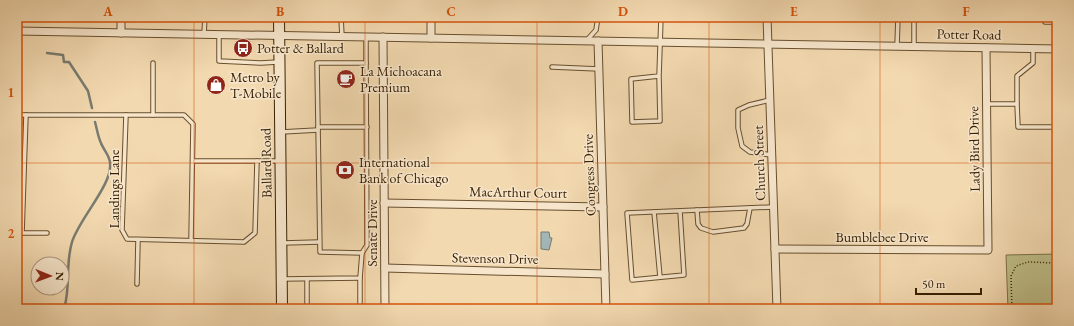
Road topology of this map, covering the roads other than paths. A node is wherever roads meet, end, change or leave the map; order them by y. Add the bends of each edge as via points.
1 (121, 17) edge
2 (205, 17) edge
3 (279, 17) edge
4 (342, 17) edge
5 (431, 17) edge
6 (598, 17) edge
7 (661, 17) edge
8 (767, 17) edge
9 (898, 17) edge
10 (914, 17) edge
11 (1045, 17) edge
12 (1057, 22) edge
13 (17, 31) edge
14 (121, 33) junction
15 (204, 34) junction
16 (220, 35) junction
17 (278, 36) junction
18 (342, 37) junction
19 (366, 37) junction
20 (383, 37) junction
21 (431, 38) junction
22 (586, 41) junction
23 (598, 41) junction
24 (661, 42) junction
25 (768, 44) junction
26 (897, 46) junction
27 (914, 46) junction
28 (986, 48) junction
29 (1033, 49) junction
30 (1057, 49) edge
31 (279, 62) junction
32 (153, 63) dead end
33 (366, 63) junction
34 (552, 67) dead end
35 (599, 70) junction
36 (659, 76) junction
37 (770, 100) junction
38 (987, 104) junction
39 (1017, 104) junction
40 (17, 115) edge
41 (26, 115) junction
42 (126, 115) junction
43 (153, 115) junction
44 (367, 127) junction
45 (1057, 127) edge
46 (318, 129) junction
47 (280, 132) junction
48 (772, 155) junction
49 (193, 161) junction
50 (256, 161) junction
51 (280, 161) junction
52 (384, 203) junction
53 (603, 207) junction
54 (774, 207) junction
55 (750, 208) junction
56 (697, 210) junction
57 (680, 211) junction
58 (654, 212) junction
59 (17, 233) edge
60 (22, 233) junction
61 (47, 233) dead end
62 (138, 240) junction
63 (191, 240) junction
64 (320, 242) junction
65 (281, 243) junction
66 (776, 249) junction
67 (988, 250) joint
68 (362, 253) junction
69 (385, 268) junction
70 (604, 274) junction
71 (660, 277) junction
72 (307, 278) junction
73 (360, 278) junction
74 (282, 279) junction
75 (137, 284) dead end
76 (282, 309) edge
77 (307, 309) edge
78 (360, 309) edge
79 (385, 309) edge
80 (606, 309) edge
81 (777, 309) edge

1 - 14 street
2 - 15 lane
3 - 17 street, Ballard Road
4 - 18 lane
5 - 21 street
6 - 22 lane via 596,30
7 - 24 lane
8 - 25 street, Church Street
9 - 26 lane
10 - 27 lane
11 - 12 lane via 1046,22
13 - 14 street, Potter Road
14 - 15 street, Potter Road
15 - 16 street, Potter Road
16 - 17 street, Potter Road
16 - 31 lane via 219,61
17 - 18 street, Potter Road
17 - 31 street, Ballard Road
18 - 19 street, Potter Road
19 - 20 street, Potter Road
19 - 33 lane
20 - 21 street, Potter Road
20 - 52 street, Senate Drive
21 - 22 street, Potter Road
22 - 23 street, Potter Road
23 - 24 street, Potter Road
23 - 35 street, Congress Drive
24 - 25 street, Potter Road
24 - 36 lane
25 - 26 street, Potter Road
25 - 37 street, Church Street
26 - 27 street, Potter Road
27 - 28 street, Potter Road
28 - 29 street, Potter Road
28 - 38 street, Lady Bird Drive
29 - 30 street, Potter Road
29 - 39 lane via 1033,63 1017,76
31 - 47 street, Ballard Road
32 - 43 lane
33 - 44 lane
33 - 46 lane via 317,63
34 - 35 lane
35 - 53 street, Congress Drive
36 - 36 lane via 660,121 632,122 630,79
37 - 48 street, Church Street
37 - 48 lane via 738,110 738,128 742,146 750,152
38 - 39 lane
38 - 67 street, Lady Bird Drive
39 - 45 lane via 1018,127
40 - 41 lane
41 - 42 lane
41 - 60 lane
42 - 43 lane
42 - 62 lane, Landings Lane via 122,230 127,239
43 - 49 lane via 184,114 193,124
44 - 46 lane
44 - 68 lane via 367,245
46 - 47 lane
46 - 64 lane
47 - 51 street, Ballard Road
48 - 54 street, Church Street
49 - 50 lane
49 - 63 lane
50 - 51 lane
50 - 63 lane, Landings Lane via 255,233 244,242
51 - 65 street, Ballard Road
52 - 53 street, MacArthur Court
52 - 69 street, Senate Drive
53 - 70 street, Congress Drive
54 - 55 lane
54 - 66 street, Church Street
55 - 56 lane
55 - 56 lane via 744,228 713,232 701,228 698,224
56 - 57 lane
57 - 58 lane
57 - 71 lane via 684,275
58 - 71 lane
58 - 71 lane via 627,213 632,280
59 - 60 lane
60 - 61 lane
62 - 63 lane, Landings Lane
62 - 75 lane
64 - 65 lane
64 - 68 lane via 320,252
65 - 74 street, Ballard Road
66 - 67 street, Bumblebee Drive
66 - 81 street, Church Street
68 - 73 lane
69 - 70 street, Stevenson Drive
69 - 79 street, Senate Drive
70 - 80 street, Congress Drive
72 - 73 lane
72 - 74 lane
72 - 77 lane
73 - 78 lane
74 - 76 street, Ballard Road

